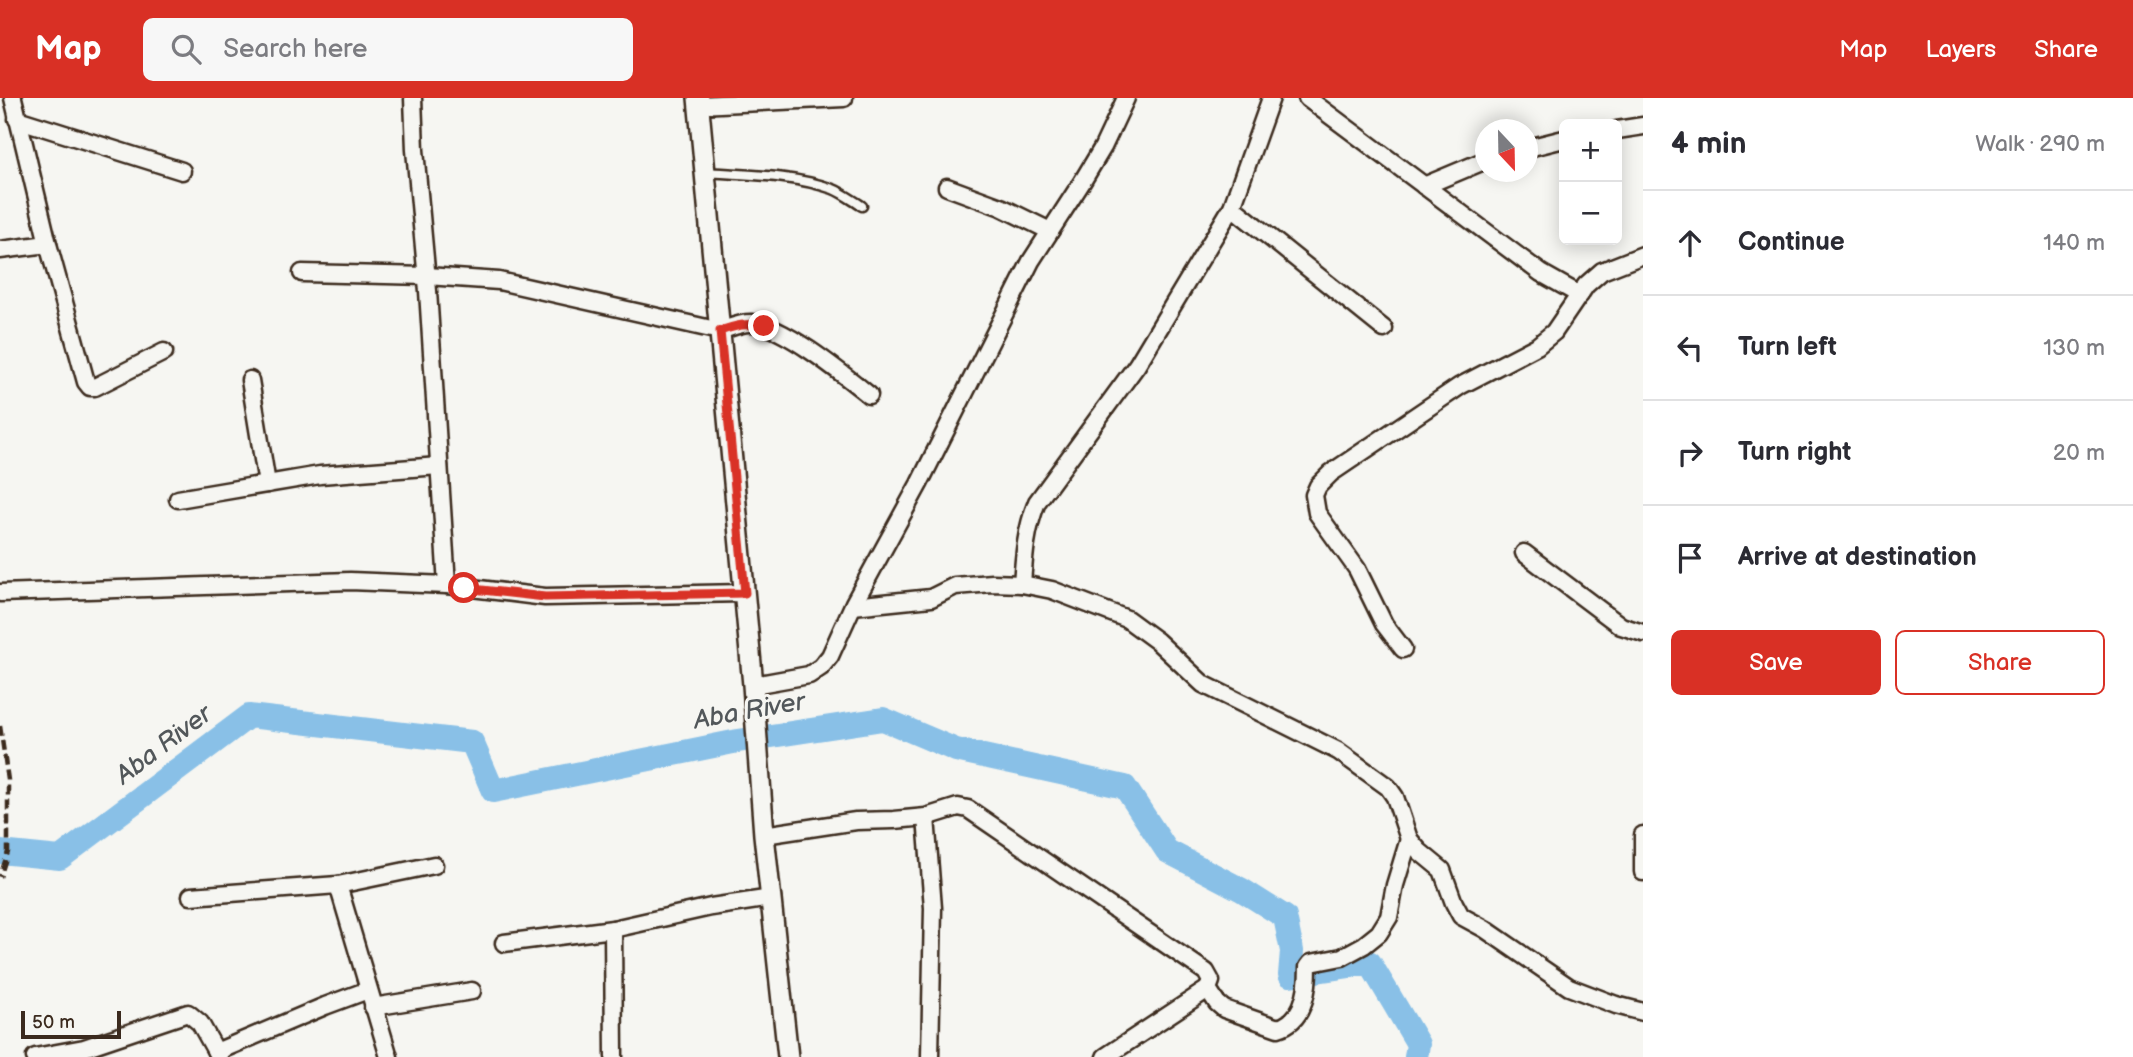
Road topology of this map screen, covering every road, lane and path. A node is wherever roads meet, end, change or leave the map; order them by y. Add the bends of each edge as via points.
1 (13, 98) edge
2 (413, 98) edge
3 (844, 98) edge
4 (1125, 98) edge
5 (1271, 98) edge
6 (1307, 98) edge
7 (698, 102) edge
8 (17, 120) junction
9 (1643, 126) edge
10 (1622, 129) edge
11 (1559, 140) edge
12 (1538, 146) edge
13 (1475, 165) edge
14 (182, 170) dead end
15 (705, 172) junction
16 (1424, 186) junction
17 (947, 187) dead end
18 (862, 206) dead end
19 (1231, 207) junction
20 (1050, 231) junction
21 (48, 244) junction
22 (0, 250) edge
23 (1643, 255) edge
24 (302, 273) dead end
25 (427, 276) junction
26 (1580, 295) junction
27 (1384, 329) dead end
28 (720, 331) junction
29 (164, 352) dead end
30 (250, 380) dead end
31 (870, 395) dead end
32 (439, 466) junction
33 (267, 484) junction
34 (178, 499) dead end
35 (1524, 553) dead end
36 (1021, 584) junction
37 (447, 585) junction
38 (0, 593) edge
39 (745, 593) junction
40 (853, 606) junction
41 (1643, 634) edge
42 (1403, 649) dead end
43 (753, 685) junction
44 (926, 817) junction
45 (764, 835) junction
46 (1643, 835) edge
47 (1409, 839) junction
48 (435, 865) dead end
49 (1643, 872) edge
50 (338, 885) junction
51 (191, 896) dead end
52 (772, 898) junction
53 (613, 929) junction
54 (504, 943) dead end
55 (1209, 989) junction
56 (368, 990) junction
57 (472, 991) dead end
58 (373, 1007) junction
59 (1643, 1012) edge
60 (218, 1055) edge
61 (35, 1057) edge
62 (389, 1057) edge
63 (614, 1057) edge
64 (788, 1057) edge
65 (930, 1057) edge
66 (1105, 1057) edge

1 - 8 street
2 - 25 street
3 - 7 street
4 - 20 street via 1103,147
5 - 19 street
6 - 16 street
7 - 15 street
8 - 14 street
8 - 21 street
9 - 10 street
11 - 12 street
13 - 16 street
15 - 18 lane via 819,186
15 - 28 street
16 - 26 street via 1541,273
17 - 20 street
19 - 27 street
19 - 36 street via 1137,365 1037,502 1028,522
20 - 40 street
21 - 22 street
21 - 29 street via 90,387
23 - 26 street via 1602,271
24 - 25 street
25 - 28 street via 499,281
25 - 32 street
26 - 42 street via 1537,346 1460,386 1318,486 1314,495 1317,513 1357,569 1384,624
28 - 31 street via 741,324 764,326 822,358
28 - 39 street
30 - 33 street
32 - 33 street
32 - 37 street
33 - 34 street
35 - 41 street via 1621,626
36 - 40 street via 966,584 931,598
36 - 47 street via 1062,593 1127,620 1203,684 1338,751 1388,787
37 - 38 street via 350,581
37 - 39 street via 545,597
39 - 43 street
40 - 43 street via 821,667 802,677
43 - 45 street
44 - 45 street via 856,821
44 - 55 street via 958,807 982,817 1206,972
44 - 65 street via 933,908
45 - 52 street
46 - 49 street
47 - 55 street via 1389,917 1379,933 1342,957 1311,963 1295,1020 1278,1028 1224,1009
47 - 59 street via 1442,870 1454,903 1469,922 1569,987
48 - 50 street
50 - 51 street
50 - 56 street
52 - 53 street via 711,906
52 - 64 street
53 - 54 street
53 - 63 street
55 - 66 street
56 - 58 street
56 - 60 street
57 - 58 street
58 - 62 street
60 - 61 street via 200,1023 188,1013 84,1048

